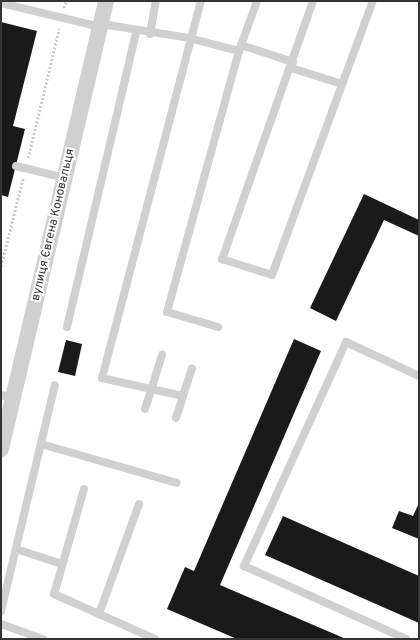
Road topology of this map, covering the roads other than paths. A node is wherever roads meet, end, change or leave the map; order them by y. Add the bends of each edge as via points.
1 (106, 1) edge
2 (156, 1) edge
3 (201, 1) edge
4 (257, 1) edge
5 (313, 1) edge
6 (373, 1) edge
7 (1, 3) edge
8 (101, 26) junction
9 (136, 32) junction
10 (150, 34) junction
11 (190, 38) junction
12 (240, 48) junction
13 (292, 65) junction
14 (342, 84) junction
15 (16, 166) dead end
16 (65, 178) junction
17 (67, 327) dead end
18 (218, 327) dead end
19 (162, 355) dead end
20 (192, 368) dead end
21 (419, 376) edge
22 (55, 385) dead end
23 (152, 386) junction
24 (7, 396) edge
25 (183, 396) junction
26 (144, 409) dead end
27 (176, 418) dead end
28 (41, 444) junction
29 (1, 449) edge
30 (177, 483) dead end
31 (84, 489) dead end
32 (139, 504) dead end
33 (16, 549) junction
34 (62, 564) junction
35 (1, 611) edge
36 (99, 614) junction
37 (1, 624) edge
38 (43, 639) edge
39 (155, 639) edge
40 (406, 639) edge

1 - 8 street, вулиця Євгена Коновальця
2 - 10 lane
3 - 11 lane
4 - 12 lane
5 - 13 lane
6 - 14 lane
7 - 8 lane
8 - 9 lane
8 - 16 street, вулиця Євгена Коновальця
9 - 10 lane
9 - 17 lane
10 - 11 lane
11 - 12 lane
11 - 23 lane via 102,378
12 - 13 lane
12 - 18 lane via 166,312
13 - 14 lane
13 - 14 lane via 222,259 272,275
15 - 16 lane
16 - 24 street, вулиця Євгена Коновальця
19 - 23 lane
20 - 25 lane
21 - 40 lane via 346,342 244,566
22 - 28 lane
23 - 25 lane
23 - 26 lane
24 - 29 street, вулиця Євгена Коновальця
25 - 27 lane
28 - 30 lane
28 - 33 lane
31 - 34 lane
32 - 36 lane
33 - 34 lane
33 - 35 lane
34 - 36 lane via 54,594
36 - 39 lane
37 - 38 lane

